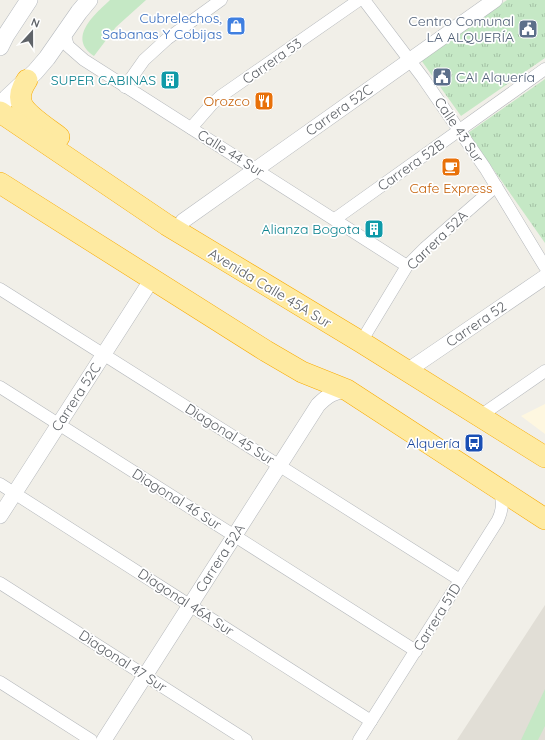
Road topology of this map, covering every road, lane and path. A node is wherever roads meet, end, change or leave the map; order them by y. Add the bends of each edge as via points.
1 (29, 0) edge
2 (89, 0) edge
3 (220, 0) edge
4 (359, 0) edge
5 (364, 0) edge
6 (495, 0) edge
7 (64, 33) junction
8 (0, 47) edge
9 (409, 61) junction
10 (545, 69) edge
11 (27, 80) junction
12 (125, 87) junction
13 (2, 106) edge
14 (191, 128) junction
15 (459, 131) junction
16 (256, 169) junction
17 (0, 183) edge
18 (496, 186) junction
19 (335, 219) junction
20 (183, 221) junction
21 (407, 266) junction
22 (545, 267) edge
23 (545, 277) edge
24 (152, 279) junction
25 (0, 289) edge
26 (361, 342) junction
27 (103, 354) junction
28 (407, 371) junction
29 (545, 371) edge
30 (0, 387) edge
31 (347, 390) junction
32 (480, 416) junction
33 (59, 424) junction
34 (545, 457) edge
35 (280, 466) junction
36 (0, 484) edge
37 (499, 490) junction
38 (15, 493) junction
39 (0, 516) edge
40 (545, 519) edge
41 (235, 536) junction
42 (460, 580) junction
43 (0, 583) edge
44 (190, 605) junction
45 (416, 651) junction
46 (145, 676) junction
47 (0, 682) edge
48 (371, 721) junction
49 (91, 740) edge
50 (104, 740) edge
51 (246, 740) edge
52 (359, 740) edge

1 - 8 main road
2 - 7 main road
3 - 12 street via 167,39 144,60
4 - 14 street, Carrera 53 via 221,96
5 - 9 street, Calle 43 Sur
6 - 9 street, Carrera 52C
7 - 11 main road via 48,58
7 - 12 street, Calle 44 Sur via 66,42 76,55
9 - 15 street, Calle 43 Sur
9 - 16 street, Carrera 52C
10 - 15 street, Carrera 52B
11 - 13 main road
11 - 20 highway via 20,100 27,111 95,164
12 - 14 street, Calle 44 Sur
13 - 26 highway, Avenida Calle 45A Sur via 166,225
14 - 16 street, Calle 44 Sur
15 - 18 street, Calle 43 Sur
15 - 19 street, Carrera 52B
16 - 19 street, Calle 44 Sur
16 - 20 street, Carrera 52C
17 - 24 highway
18 - 21 street, Carrera 52A
18 - 22 street, Calle 43 Sur
19 - 21 street, Calle 44 Sur
20 - 26 highway via 274,279
21 - 26 street, Carrera 52A
23 - 28 street, Carrera 52
24 - 27 street, Carrera 52C
24 - 31 highway via 279,359 302,372
25 - 27 street, Diagonal 45 Sur
26 - 28 highway, Avenida Calle 45A Sur
27 - 33 street, Carrera 52C
27 - 35 street, Diagonal 45 Sur
28 - 32 highway, Avenida Calle 45A Sur
29 - 32 street
30 - 33 street, Diagonal 46 Sur
31 - 35 street, Carrera 52A via 328,395 318,405
31 - 37 highway
32 - 34 highway, Avenida Calle 45A Sur
33 - 38 street, Carrera 52C
33 - 41 street, Diagonal 46 Sur
35 - 41 street, Carrera 52A
35 - 42 street, Diagonal 45 Sur
36 - 38 street, Diagonal 46A Sur
37 - 40 highway
37 - 42 street, Carrera 51D via 502,511
38 - 39 street, Carrera 52C
38 - 44 street, Diagonal 46A Sur
41 - 44 street, Carrera 52A
41 - 45 street, Diagonal 46 Sur
42 - 45 street, Carrera 51D
43 - 46 street, Diagonal 47 Sur
44 - 46 street, Carrera 52A
44 - 48 street, Diagonal 46A Sur
45 - 48 street, Carrera 51D
46 - 50 street, Carrera 52A
46 - 51 street, Diagonal 47 Sur
47 - 49 street
48 - 52 street, Carrera 51D

